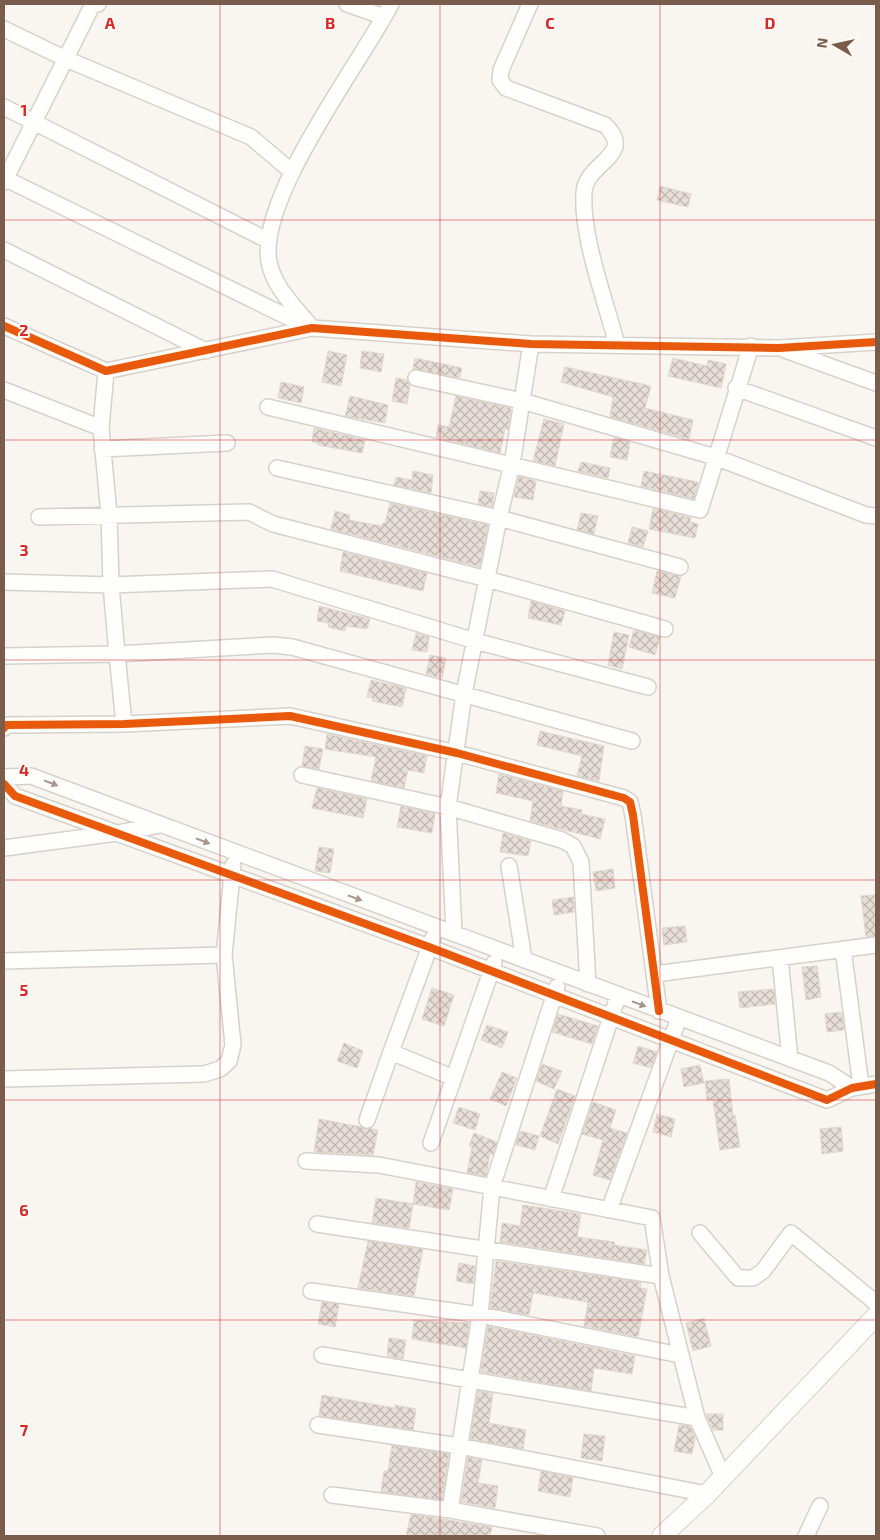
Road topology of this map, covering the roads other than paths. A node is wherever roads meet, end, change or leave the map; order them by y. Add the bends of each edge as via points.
1 (98, 4) edge
2 (347, 4) edge
3 (530, 4) edge
4 (388, 10) edge
5 (4, 28) edge
6 (66, 58) junction
7 (4, 107) edge
8 (33, 120) junction
9 (291, 171) junction
10 (4, 180) edge
11 (267, 240) junction
12 (4, 250) edge
13 (4, 326) edge
14 (312, 328) junction
15 (876, 342) edge
16 (531, 344) junction
17 (617, 345) junction
18 (751, 346) junction
19 (779, 348) junction
20 (206, 351) junction
21 (106, 371) junction
22 (416, 378) dead end
23 (876, 383) edge
24 (736, 388) junction
25 (4, 390) edge
26 (522, 401) junction
27 (268, 407) dead end
28 (101, 428) junction
29 (876, 438) edge
30 (227, 442) dead end
31 (102, 448) junction
32 (716, 457) junction
33 (512, 464) junction
34 (276, 468) dead end
35 (109, 515) junction
36 (876, 516) edge
37 (39, 517) dead end
38 (499, 518) junction
39 (680, 567) dead end
40 (487, 579) junction
41 (4, 582) edge
42 (111, 586) junction
43 (665, 629) dead end
44 (475, 641) junction
45 (117, 654) junction
46 (4, 656) edge
47 (648, 688) dead end
48 (464, 694) junction
49 (124, 724) junction
50 (4, 728) edge
51 (632, 741) dead end
52 (456, 753) junction
53 (302, 775) dead end
54 (4, 777) edge
55 (4, 784) edge
56 (448, 807) junction
57 (160, 825) junction
58 (117, 834) junction
59 (4, 848) edge
60 (235, 853) junction
61 (509, 866) dead end
62 (232, 875) junction
63 (437, 927) junction
64 (454, 934) junction
65 (876, 945) edge
66 (430, 947) junction
67 (843, 949) junction
68 (498, 951) junction
69 (224, 955) junction
70 (780, 958) junction
71 (524, 960) junction
72 (4, 961) edge
73 (492, 971) junction
74 (561, 974) junction
75 (655, 974) junction
76 (588, 984) junction
77 (554, 995) junction
78 (618, 996) junction
79 (659, 1011) junction
80 (611, 1017) junction
81 (679, 1018) junction
82 (670, 1041) junction
83 (391, 1052) junction
84 (790, 1059) junction
85 (454, 1078) junction
86 (4, 1079) edge
87 (863, 1086) edge
88 (366, 1120) dead end
89 (431, 1143) dead end
90 (306, 1161) dead end
91 (492, 1187) junction
92 (551, 1199) junction
93 (610, 1210) junction
94 (317, 1224) dead end
95 (700, 1233) dead end
96 (486, 1251) junction
97 (661, 1276) junction
98 (310, 1291) dead end
99 (876, 1303) edge
100 (480, 1315) junction
101 (876, 1316) edge
102 (322, 1355) dead end
103 (680, 1355) junction
104 (470, 1380) junction
105 (697, 1418) junction
106 (318, 1425) dead end
107 (459, 1446) junction
108 (723, 1477) junction
109 (707, 1494) junction
110 (332, 1495) dead end
111 (820, 1506) dead end
112 (450, 1510) junction
113 (597, 1536) edge
114 (662, 1536) edge
115 (806, 1536) edge

1 - 6 street via 92,6
2 - 4 street
3 - 17 street via 501,70 500,80 506,88 605,125 614,134 616,145 612,156 588,178 583,213
4 - 9 street
5 - 6 street
6 - 8 street
6 - 9 street via 251,137
7 - 8 street
8 - 10 street
8 - 11 street
9 - 11 street
10 - 14 street
11 - 14 street via 269,262 277,284
12 - 20 street
13 - 21 street
14 - 16 street
14 - 20 street
15 - 19 street
16 - 17 street
16 - 26 street
17 - 18 street
18 - 19 street
18 - 24 street
19 - 23 street
20 - 21 street
21 - 28 street
22 - 26 street
24 - 29 street
24 - 32 street
25 - 28 street
26 - 32 street
26 - 33 street
27 - 33 street
28 - 31 street
30 - 31 street
31 - 35 street
32 - 33 street via 700,510
32 - 36 street via 866,515
33 - 38 street
34 - 38 street
35 - 37 street
35 - 40 street via 249,512 273,524
35 - 42 street
38 - 39 street
38 - 40 street
40 - 43 street
40 - 44 street
41 - 42 street
42 - 44 street via 272,579
42 - 45 street
44 - 47 street
44 - 48 street
45 - 46 street
45 - 48 street via 273,645 292,647
45 - 49 street
48 - 51 street
48 - 52 street
49 - 50 street via 6,725
49 - 52 street via 290,716
52 - 56 street
52 - 75 street via 630,802
53 - 56 street
54 -> 57 street via 31,776
55 - 58 street via 15,796
56 - 64 street
56 - 76 street via 573,846 581,862
57 - 58 street
57 -> 60 street
58 - 59 street
58 - 62 street
60 - 62 street
60 -> 63 street
61 - 71 street
62 - 66 street
62 - 69 street
63 - 64 street
63 - 66 street
64 - 68 street
65 - 67 street
66 - 73 street
66 - 83 street
67 - 70 street
67 - 87 street
68 - 71 street
68 - 73 street
69 - 72 street
69 - 86 street via 233,1044 229,1060 220,1070 204,1074
70 - 75 street
70 - 84 street
71 - 74 street
73 - 77 street
73 - 85 street
74 - 76 street
74 - 77 street
75 - 79 street
76 - 78 street
77 - 80 street
77 - 91 street
78 -> 79 street
78 - 80 street
79 - 81 street
80 - 82 street
80 - 92 street
81 - 82 street
81 - 84 street
82 - 87 street via 827,1100
82 - 93 street
83 - 85 street
83 - 88 street
84 - 87 street
85 - 89 street
90 - 91 street via 379,1165
91 - 92 street
91 - 96 street
92 - 93 street
93 - 97 street via 652,1218
94 - 96 street
95 - 99 street via 738,1278 753,1278 763,1271 792,1233
96 - 97 street
96 - 100 street
97 - 103 street
98 - 100 street
100 - 103 street
100 - 104 street
101 - 108 street
102 - 104 street
103 - 105 street
104 - 105 street
104 - 107 street
105 - 108 street
106 - 107 street
107 - 109 street
107 - 112 street
108 - 109 street
109 - 114 street
110 - 112 street
111 - 115 street
112 - 113 street

